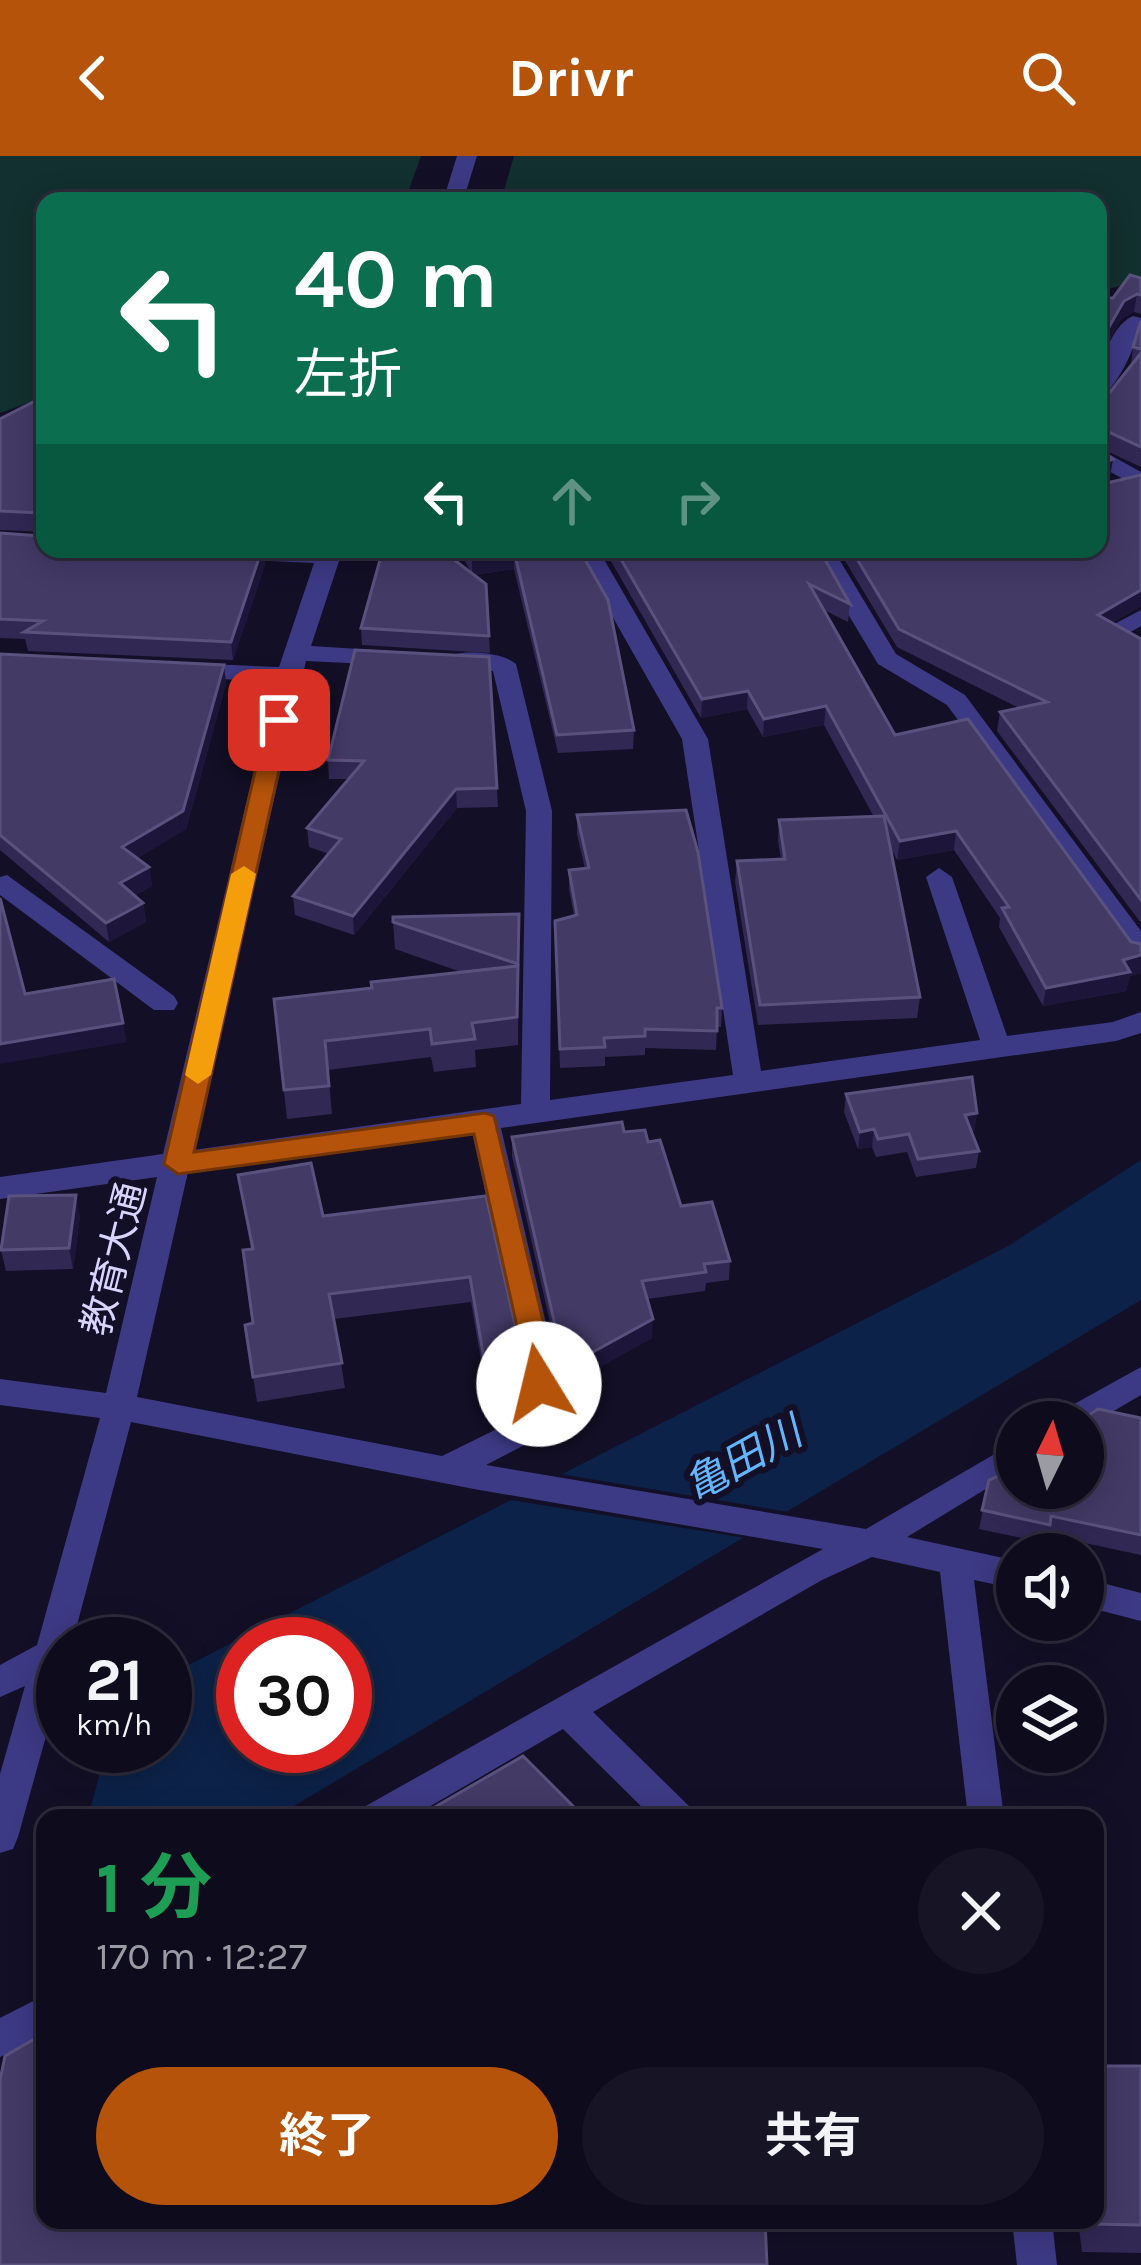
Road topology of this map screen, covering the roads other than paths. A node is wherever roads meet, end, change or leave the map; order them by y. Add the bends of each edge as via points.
1 (467, 156) edge
2 (456, 192) edge
3 (1141, 325) edge
4 (1107, 368) edge
5 (1107, 461) edge
6 (1139, 481) edge
7 (1107, 492) edge
8 (327, 558) edge
9 (591, 558) edge
10 (826, 558) edge
11 (1141, 617) edge
12 (1141, 651) edge
13 (292, 664) junction
14 (156, 668) edge
15 (939, 877) dead end
16 (0, 886) edge
17 (1141, 951) edge
18 (164, 1003) dead end
19 (1141, 1022) edge
20 (996, 1047) junction
21 (749, 1085) junction
22 (535, 1115) junction
23 (485, 1123) junction
24 (178, 1164) junction
25 (0, 1188) edge
26 (1141, 1378) edge
27 (0, 1392) edge
28 (1103, 1401) edge
29 (120, 1405) junction
30 (996, 1467) edge
31 (460, 1473) junction
32 (870, 1543) junction
33 (955, 1559) junction
34 (996, 1570) edge
35 (1104, 1597) edge
36 (1141, 1607) edge
37 (65, 1617) edge
38 (36, 1663) edge
39 (0, 1682) edge
40 (36, 1707) edge
41 (565, 1708) junction
42 (392, 1809) edge
43 (667, 1809) edge
44 (985, 1809) edge
45 (0, 1837) edge
46 (36, 2018) edge
47 (0, 2039) edge
48 (1033, 2229) edge
49 (1037, 2265) edge

1 - 2 street
3 - 4 street via 1133,322
5 - 6 street
6 - 7 street
8 - 13 street, 教育大通
9 - 21 street via 695,739
10 - 17 street via 887,659 956,700
11 - 12 street via 1112,632
13 - 14 street
13 - 22 street via 504,664 539,811
13 - 24 street, 教育大通
15 - 20 street
16 - 18 street
19 - 20 street
20 - 21 street
21 - 22 street
22 - 23 street
23 - 24 street
23 - 31 street via 539,1384 525,1430
24 - 25 street
24 - 29 street, 教育大通
26 - 28 street
27 - 29 street
29 - 31 street
29 - 37 street, 教育大通
30 - 32 street
31 - 32 street
32 - 33 street
32 - 41 street
33 - 34 street
33 - 44 street
35 - 36 street
38 - 39 street
40 - 45 street, 教育大通
41 - 42 street
41 - 43 street
46 - 47 street
48 - 49 street

